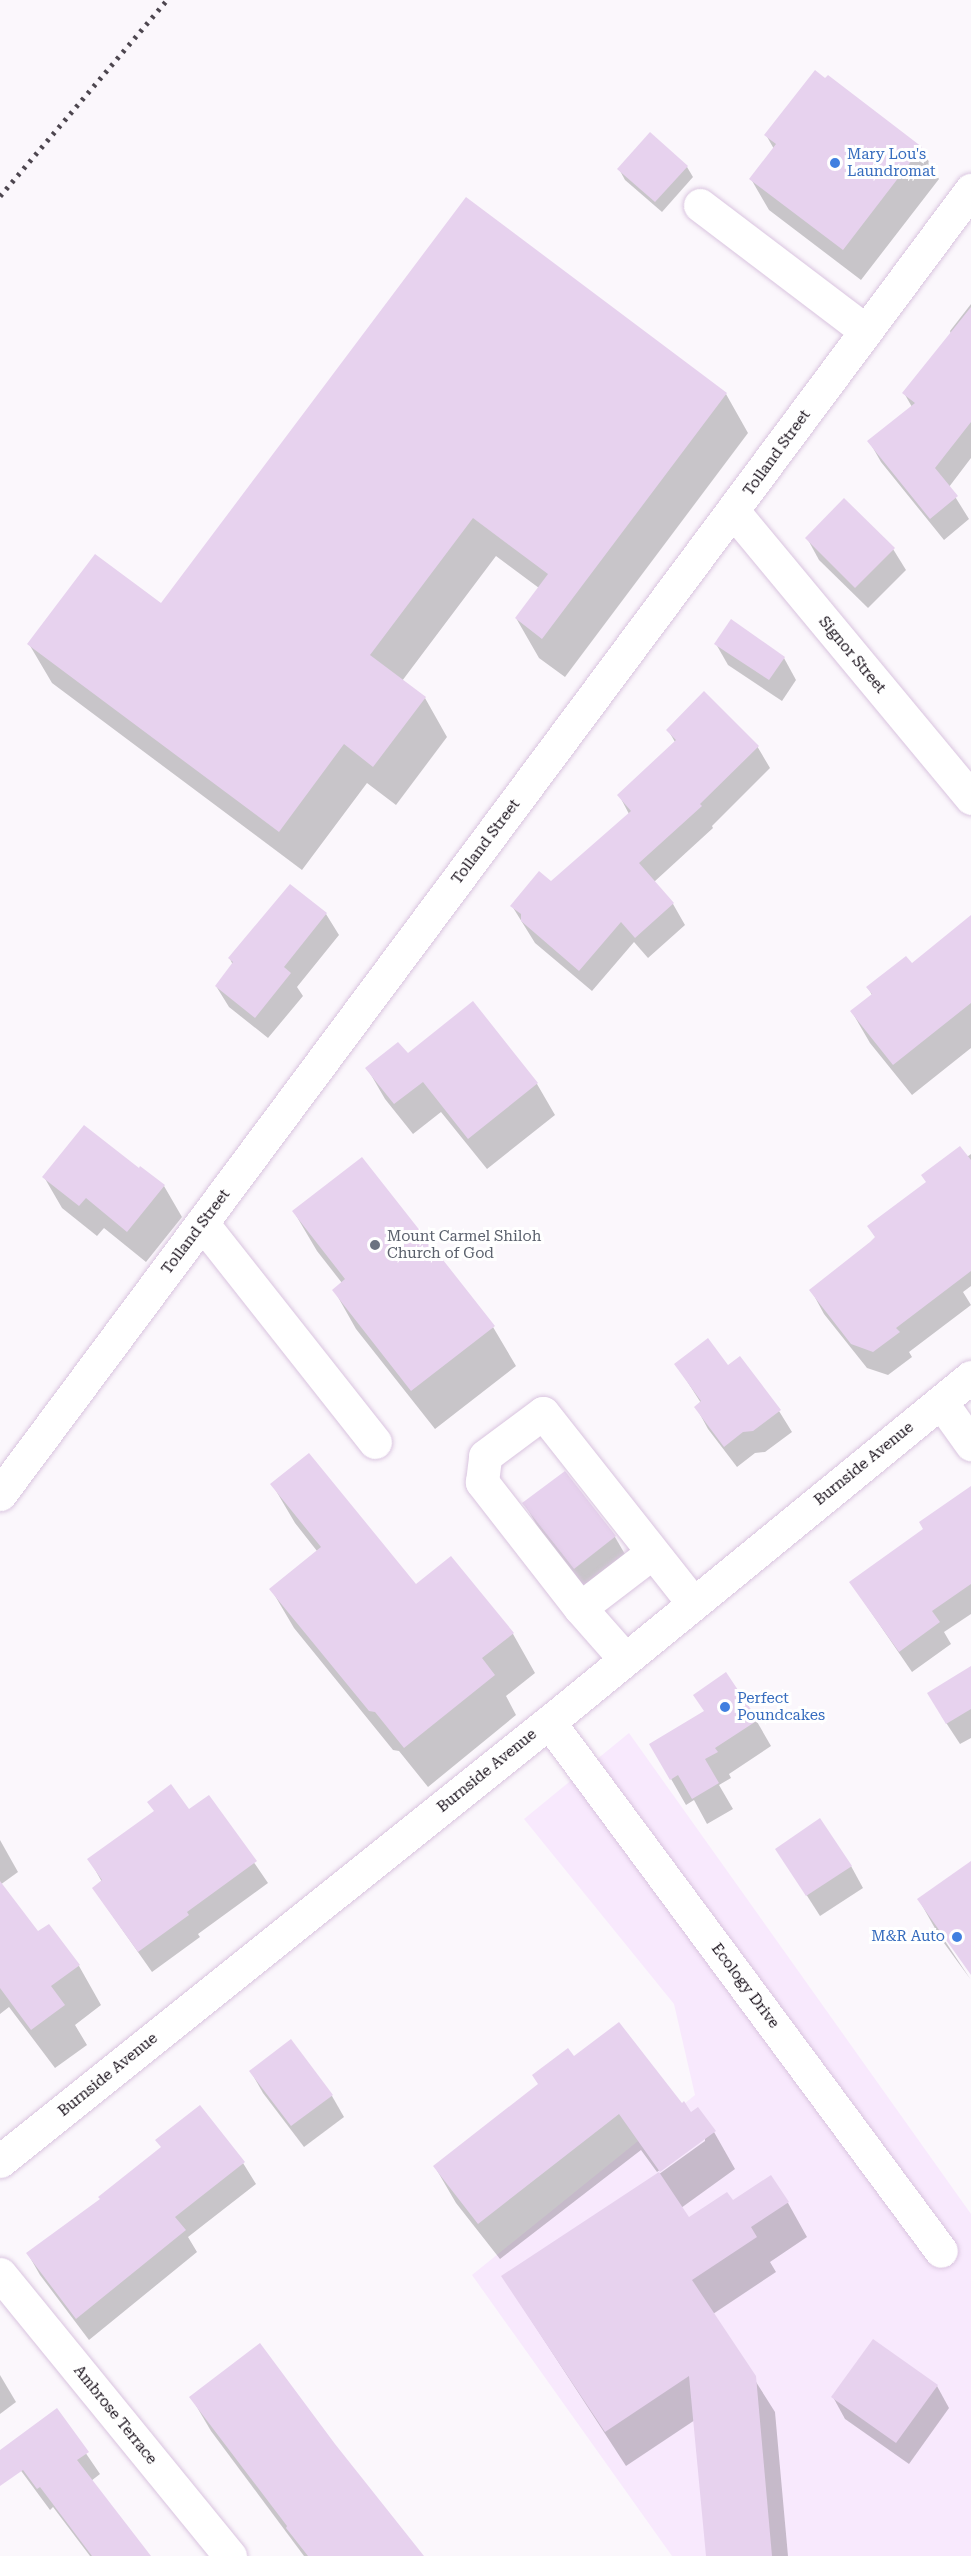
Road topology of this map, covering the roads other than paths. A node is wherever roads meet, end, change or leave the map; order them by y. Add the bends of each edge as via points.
1 (971, 190) edge
2 (700, 205) dead end
3 (866, 331) junction
4 (734, 511) junction
5 (971, 798) edge
6 (202, 1223) junction
7 (971, 1377) edge
8 (941, 1402) junction
9 (375, 1442) dead end
10 (971, 1444) edge
11 (0, 1494) edge
12 (652, 1553) junction
13 (693, 1603) junction
14 (580, 1608) junction
15 (625, 1659) junction
16 (549, 1722) junction
17 (0, 2161) edge
18 (941, 2251) dead end
19 (0, 2274) edge
20 (230, 2556) edge

1 - 3 main road, Tolland Street
2 - 3 main road
3 - 4 main road, Tolland Street
4 - 5 main road, Signor Street
4 - 6 main road, Tolland Street
6 - 9 main road
6 - 11 main road, Tolland Street
7 - 8 main road, Burnside Avenue
8 - 10 main road
8 - 13 main road, Burnside Avenue
12 - 13 main road
12 - 14 main road
12 - 14 main road via 543,1413 485,1456 482,1482
13 - 15 main road, Burnside Avenue
14 - 15 main road
15 - 16 main road, Burnside Avenue
16 - 17 main road, Burnside Avenue
16 - 18 main road, Ecology Drive
19 - 20 main road, Ambrose Terrace

